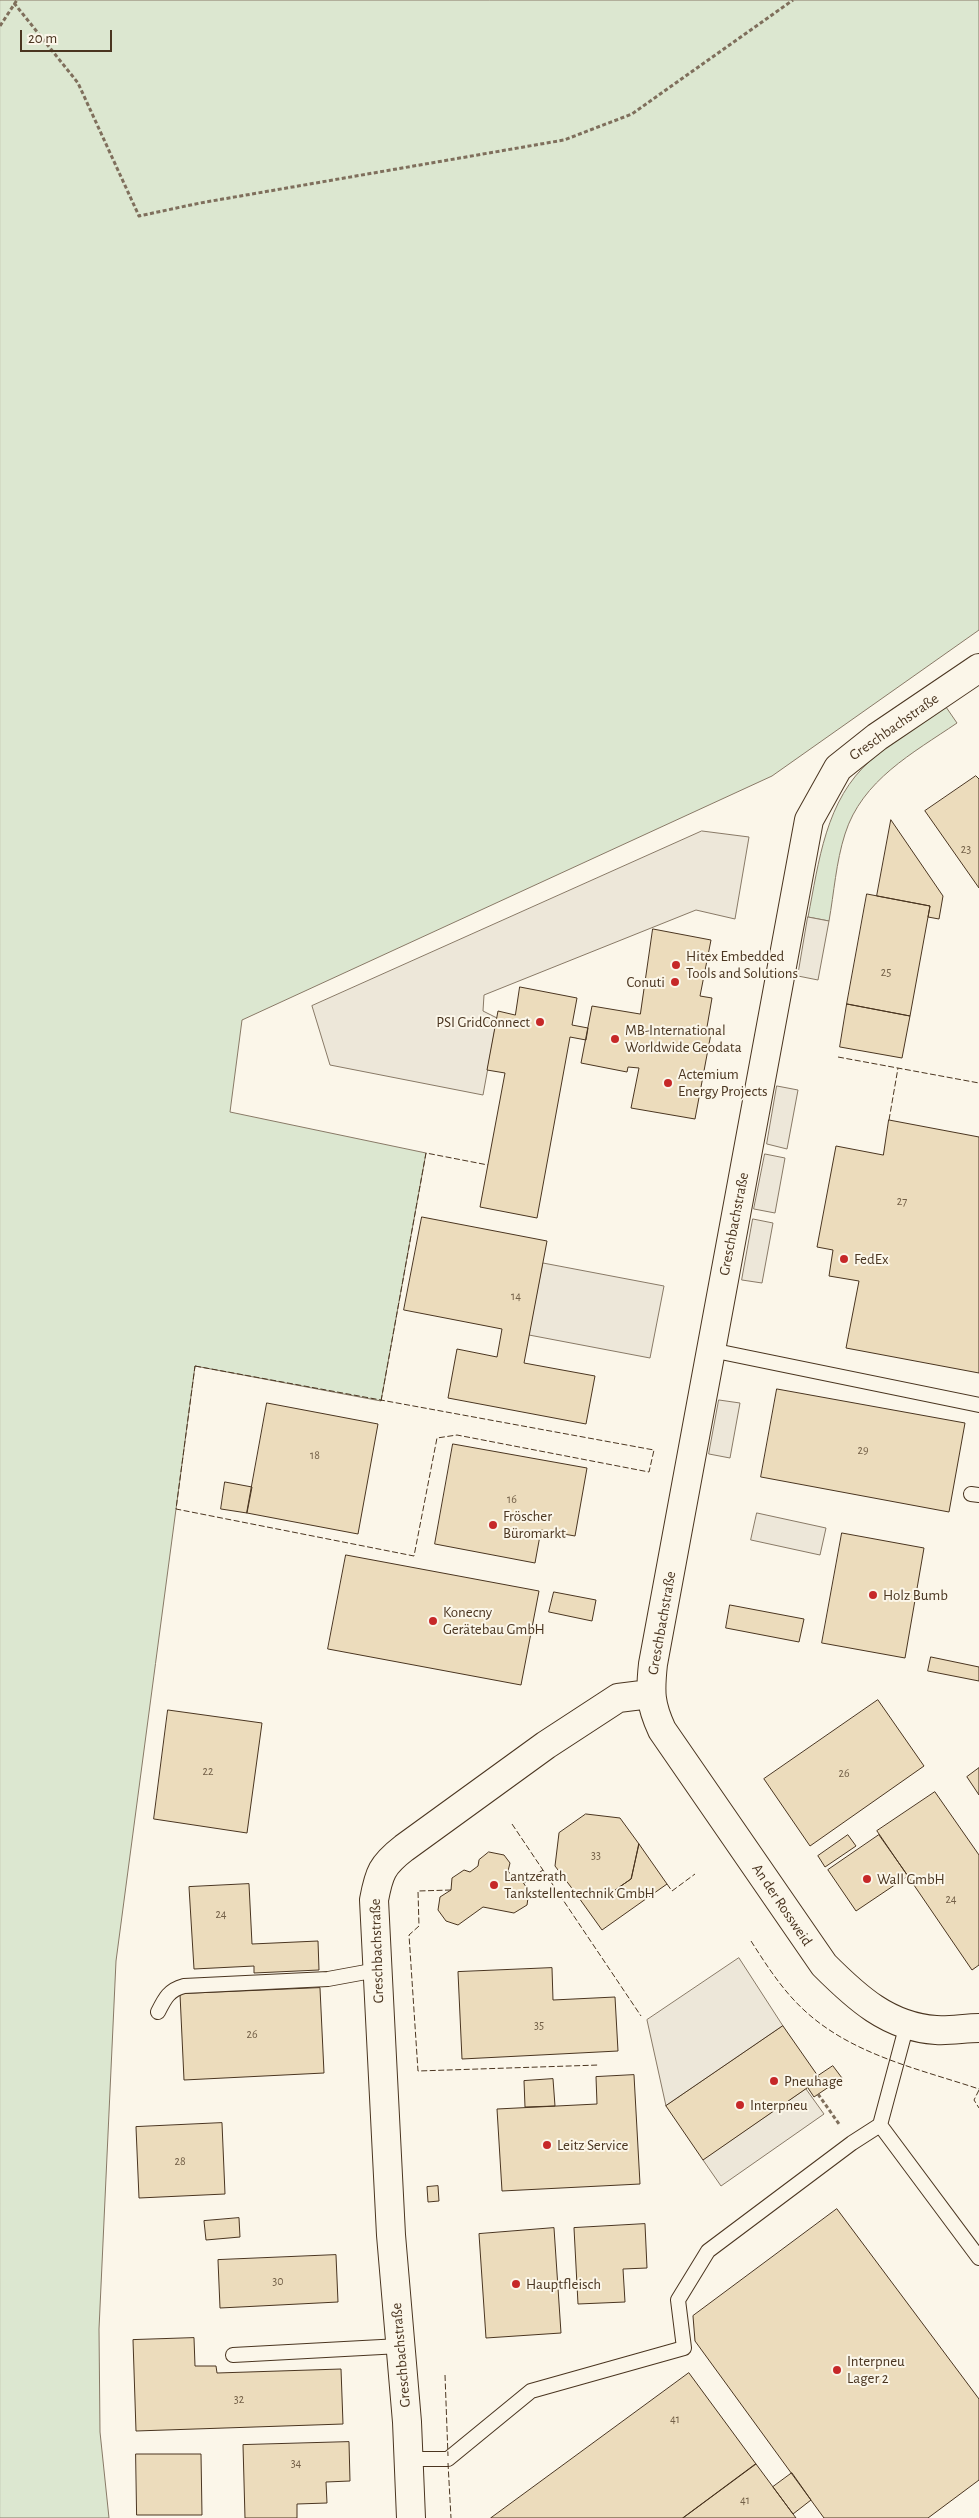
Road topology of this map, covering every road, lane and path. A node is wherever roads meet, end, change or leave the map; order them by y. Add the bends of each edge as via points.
1 (793, 0) edge
2 (15, 2) edge
3 (0, 26) edge
4 (979, 668) edge
5 (711, 1350) junction
6 (979, 1405) edge
7 (650, 1694) junction
8 (377, 1970) junction
9 (158, 2012) dead end
10 (907, 2024) junction
11 (979, 2028) edge
12 (818, 2094) dead end
13 (825, 2104) dead end
14 (880, 2125) junction
15 (979, 2258) edge
16 (400, 2346) junction
17 (233, 2354) dead end
18 (408, 2459) junction
19 (411, 2518) edge

1 - 2 path via 632,114 564,140 139,216 78,83
2 - 3 path
4 - 5 street, Greschbachstraße via 877,737 838,768 809,820
5 - 6 lane
5 - 7 street, Greschbachstraße
7 - 8 street, Greschbachstraße via 618,1698 546,1745 387,1861 378,1876 374,1900
7 - 10 street, An der Rossweid via 662,1730 824,1965 857,1998
8 - 9 lane via 328,1979 184,1986 174,1988 166,1995
8 - 16 street, Greschbachstraße
10 - 11 street, An der Rossweid via 936,2030
10 - 14 lane
12 - 13 path
14 - 15 lane
14 - 18 lane via 708,2251 678,2300 684,2348 531,2392 448,2459
16 - 17 lane
16 - 18 street, Greschbachstraße
18 - 19 street, Greschbachstraße

